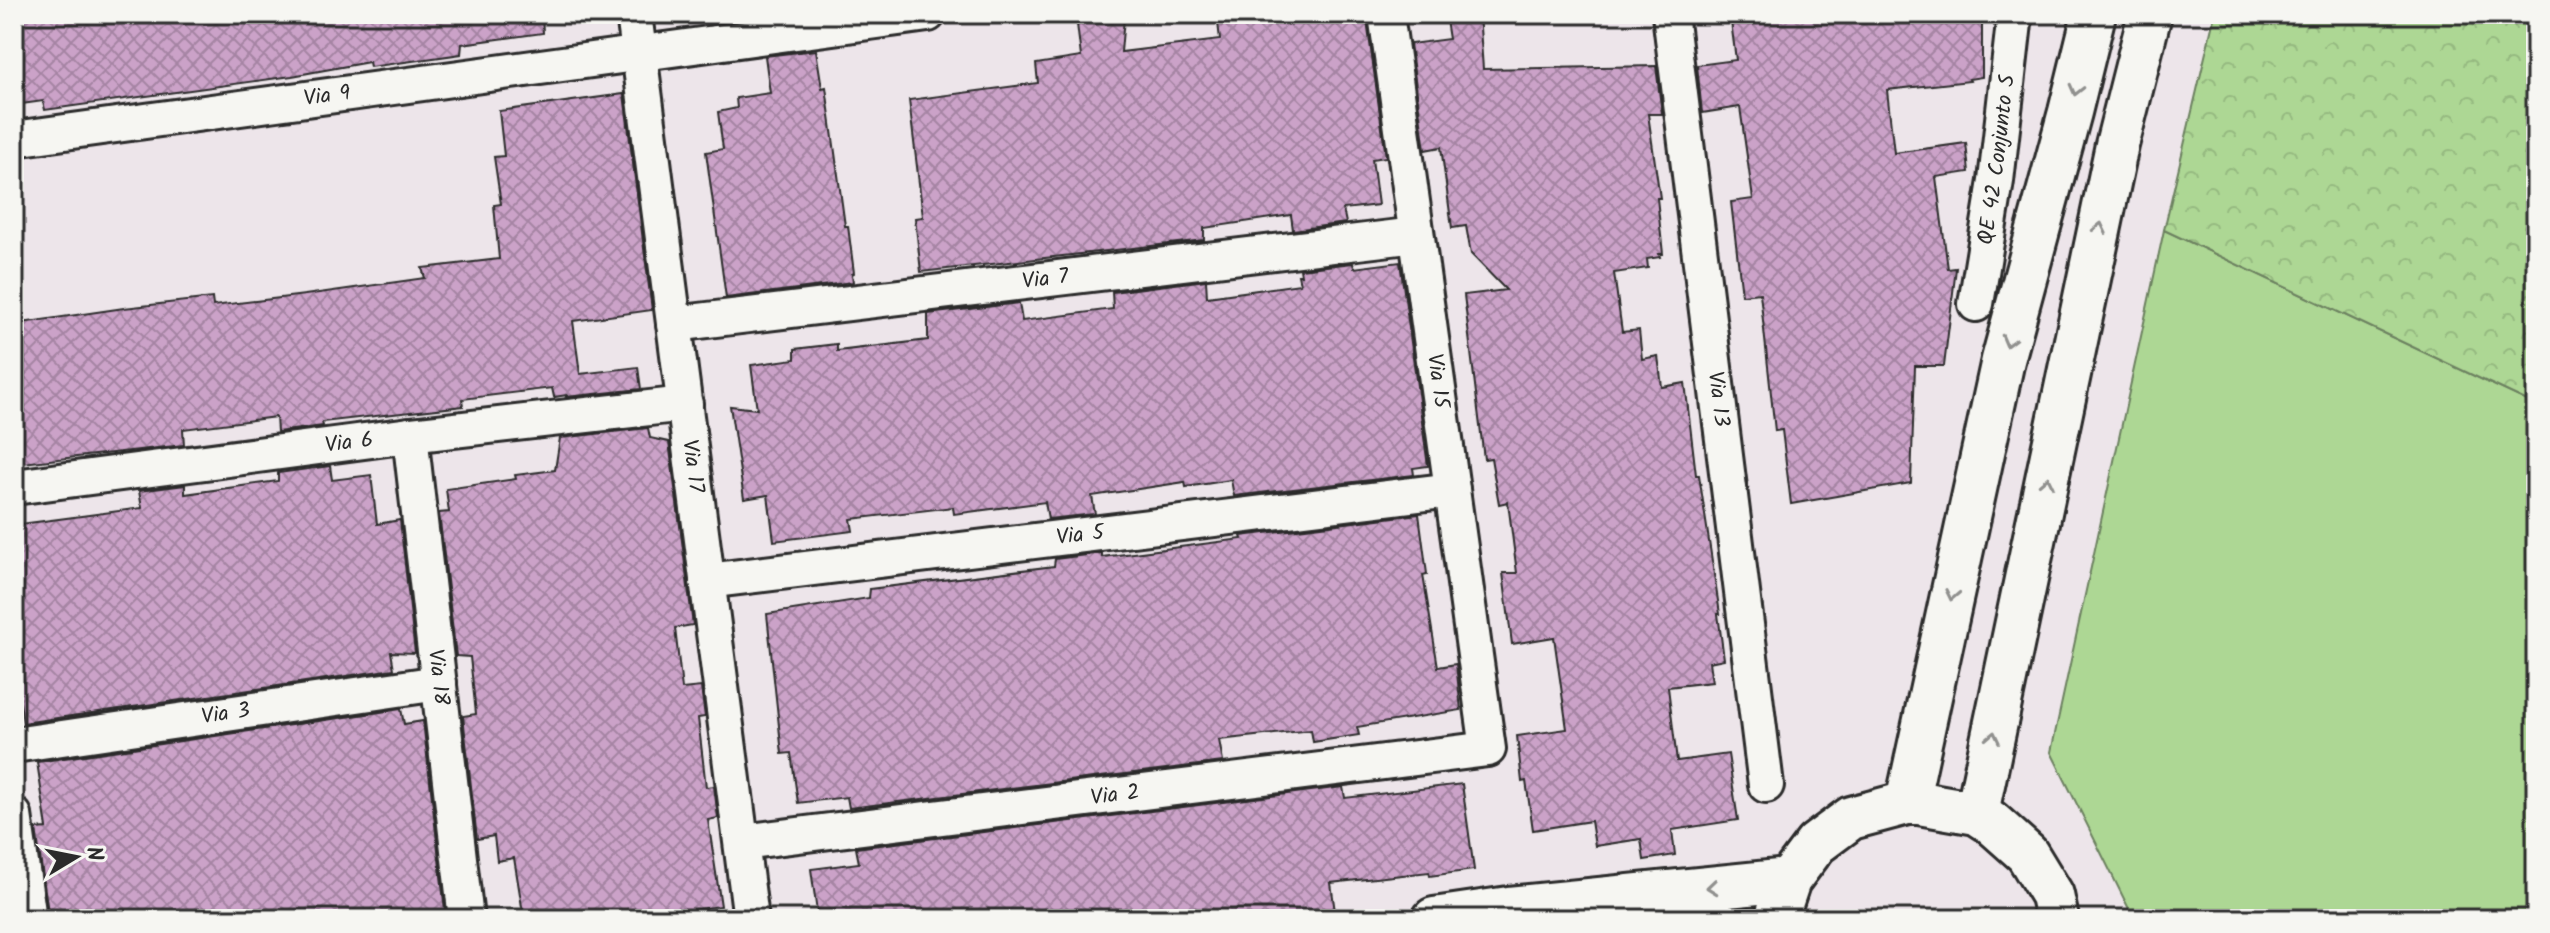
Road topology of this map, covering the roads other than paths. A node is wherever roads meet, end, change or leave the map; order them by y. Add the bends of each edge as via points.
1 (634, 14) edge
2 (928, 14) edge
3 (1386, 14) edge
4 (1670, 14) edge
5 (2015, 14) edge
6 (2094, 14) edge
7 (2150, 14) edge
8 (639, 52) junction
9 (14, 139) edge
10 (1416, 235) junction
11 (1976, 304) dead end
12 (674, 324) junction
13 (685, 404) junction
14 (410, 435) junction
15 (14, 487) edge
16 (1452, 490) junction
17 (707, 581) junction
18 (439, 683) junction
19 (14, 745) edge
20 (1488, 749) joint
21 (1766, 785) dead end
22 (1907, 803) junction
23 (1977, 813) junction
24 (14, 815) edge
25 (742, 842) junction
26 (1789, 880) junction
27 (29, 919) edge
28 (466, 919) edge
29 (751, 919) edge
30 (1434, 919) edge
31 (1776, 919) edge
32 (2057, 919) edge

1 - 8 street, Via 17
2 - 8 street, Via 9
3 - 10 street, Via 15
4 - 21 street, Via 13
5 - 11 street, QE 42 Conjunto S
6 -> 22 street via 2003,360
23 -> 7 street via 2117,145
8 - 9 street, Via 9
8 - 12 street, Via 17
10 - 12 street, Via 7
10 - 16 street, Via 15
12 - 13 street, Via 17
13 - 14 street, Via 6
13 - 17 street, Via 17
14 - 15 street, Via 6
14 - 18 street, Via 18
16 - 17 street, Via 5
16 - 20 street, Via 15
17 - 25 street, Via 17
18 - 19 street, Via 3
18 - 28 street, Via 18
20 - 25 street, Via 2
22 - 23 street
22 - 26 street via 1851,818 1816,844
23 - 32 street via 2027,854 2052,895
24 - 27 street
25 - 29 street, Via 17
26 -> 30 street
26 - 31 street

